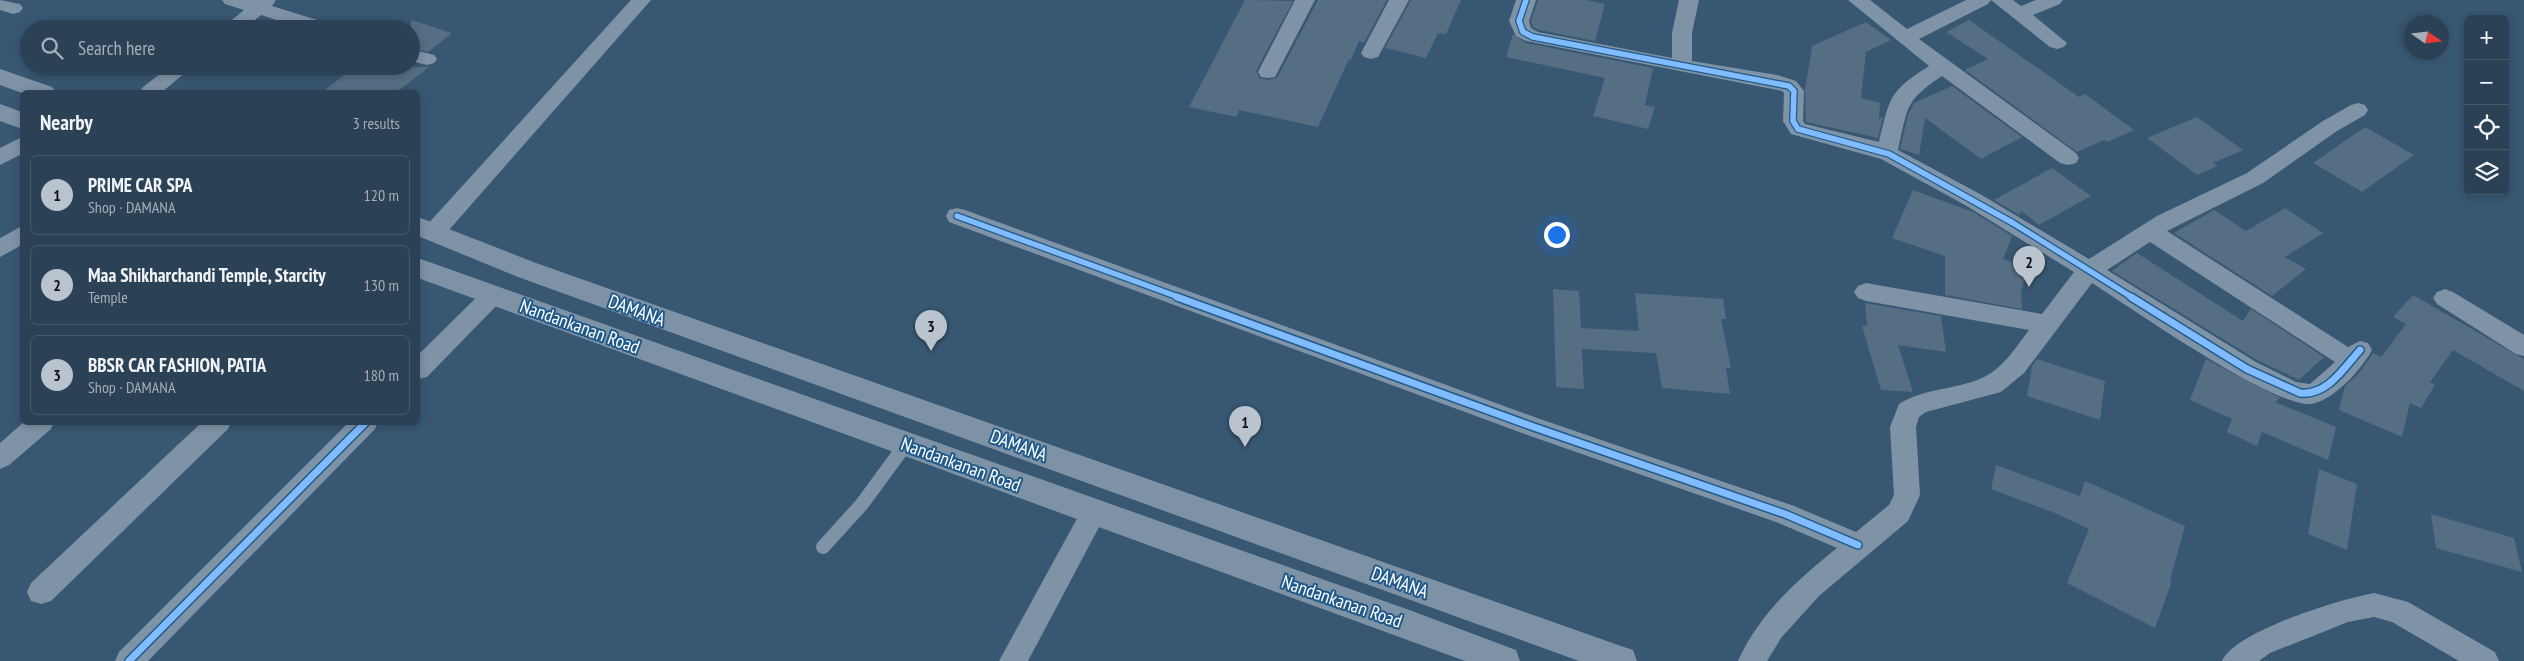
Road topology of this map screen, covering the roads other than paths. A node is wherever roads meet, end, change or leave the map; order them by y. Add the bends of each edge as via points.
1 (232, 0) edge
2 (641, 0) edge
3 (1305, 0) edge
4 (1399, 0) edge
5 (1526, 0) edge
6 (1689, 0) edge
7 (1858, 0) edge
8 (1981, 0) edge
9 (2001, 0) edge
10 (2052, 0) edge
11 (264, 4) edge
12 (2019, 14) junction
13 (243, 20) edge
14 (304, 20) edge
15 (1907, 37) junction
16 (2057, 43) dead end
17 (1371, 54) dead end
18 (1682, 66) junction
19 (1943, 67) junction
20 (1268, 72) dead end
21 (172, 75) edge
22 (0, 77) edge
23 (38, 90) edge
24 (153, 90) edge
25 (2358, 110) dead end
26 (0, 112) edge
27 (20, 120) edge
28 (20, 145) edge
29 (1887, 153) junction
30 (0, 158) edge
31 (2068, 158) dead end
32 (957, 216) dead end
33 (426, 229) edge
34 (2150, 231) junction
35 (20, 235) edge
36 (0, 249) edge
37 (420, 269) edge
38 (2088, 271) junction
39 (1866, 292) dead end
40 (493, 295) junction
41 (2444, 298) dead end
42 (2047, 324) junction
43 (716, 338) junction
44 (2524, 347) edge
45 (693, 367) junction
46 (420, 368) edge
47 (38, 425) edge
48 (217, 425) edge
49 (363, 425) edge
50 (906, 444) junction
51 (0, 458) edge
52 (1094, 512) junction
53 (1858, 545) junction
54 (823, 547) dead end
55 (42, 592) dead end
56 (129, 661) edge
57 (1013, 661) edge
58 (1504, 661) edge
59 (1621, 661) edge
60 (1752, 661) edge
61 (2236, 661) edge
62 (2485, 661) edge

1 - 11 street
2 - 33 street
3 - 20 street
4 - 17 street
5 - 18 street via 1519,21 1523,32 1534,37
6 - 18 street via 1682,33
7 - 15 street
8 - 15 street
9 - 12 street
10 - 12 street
11 - 13 street
11 - 14 street
12 - 16 street
15 - 19 street
18 - 29 street via 1788,86 1794,91 1793,121 1798,129
19 - 29 street via 1914,85 1900,100
19 - 31 street
21 - 24 street
22 - 23 main road
25 - 34 street via 2255,178
26 - 27 main road
28 - 30 street
29 - 38 street via 2046,242
32 - 53 street via 1531,426 1785,514
33 - 43 main road, DAMANA via 527,270
34 - 38 street
34 - 38 street via 2355,355 2321,391 2309,394 2284,387 2228,357
35 - 36 street
37 - 40 main road, Nandankanan Road
38 - 42 street
39 - 42 street
40 - 45 main road, Nandankanan Road
40 - 46 street
41 - 44 street
42 - 53 street via 2015,366 1992,384 1919,404 1908,411 1903,427 1908,495 1899,513
43 - 45 main road
43 - 59 main road, DAMANA
45 - 50 main road, Nandankanan Road
47 - 51 street
48 - 55 street
49 - 56 street
50 - 52 main road, Nandankanan Road
50 - 54 lane via 862,504
52 - 57 street
52 - 58 main road, Nandankanan Road
53 - 60 street via 1809,587 1771,629
61 - 62 street via 2260,644 2347,610 2374,605 2398,611

